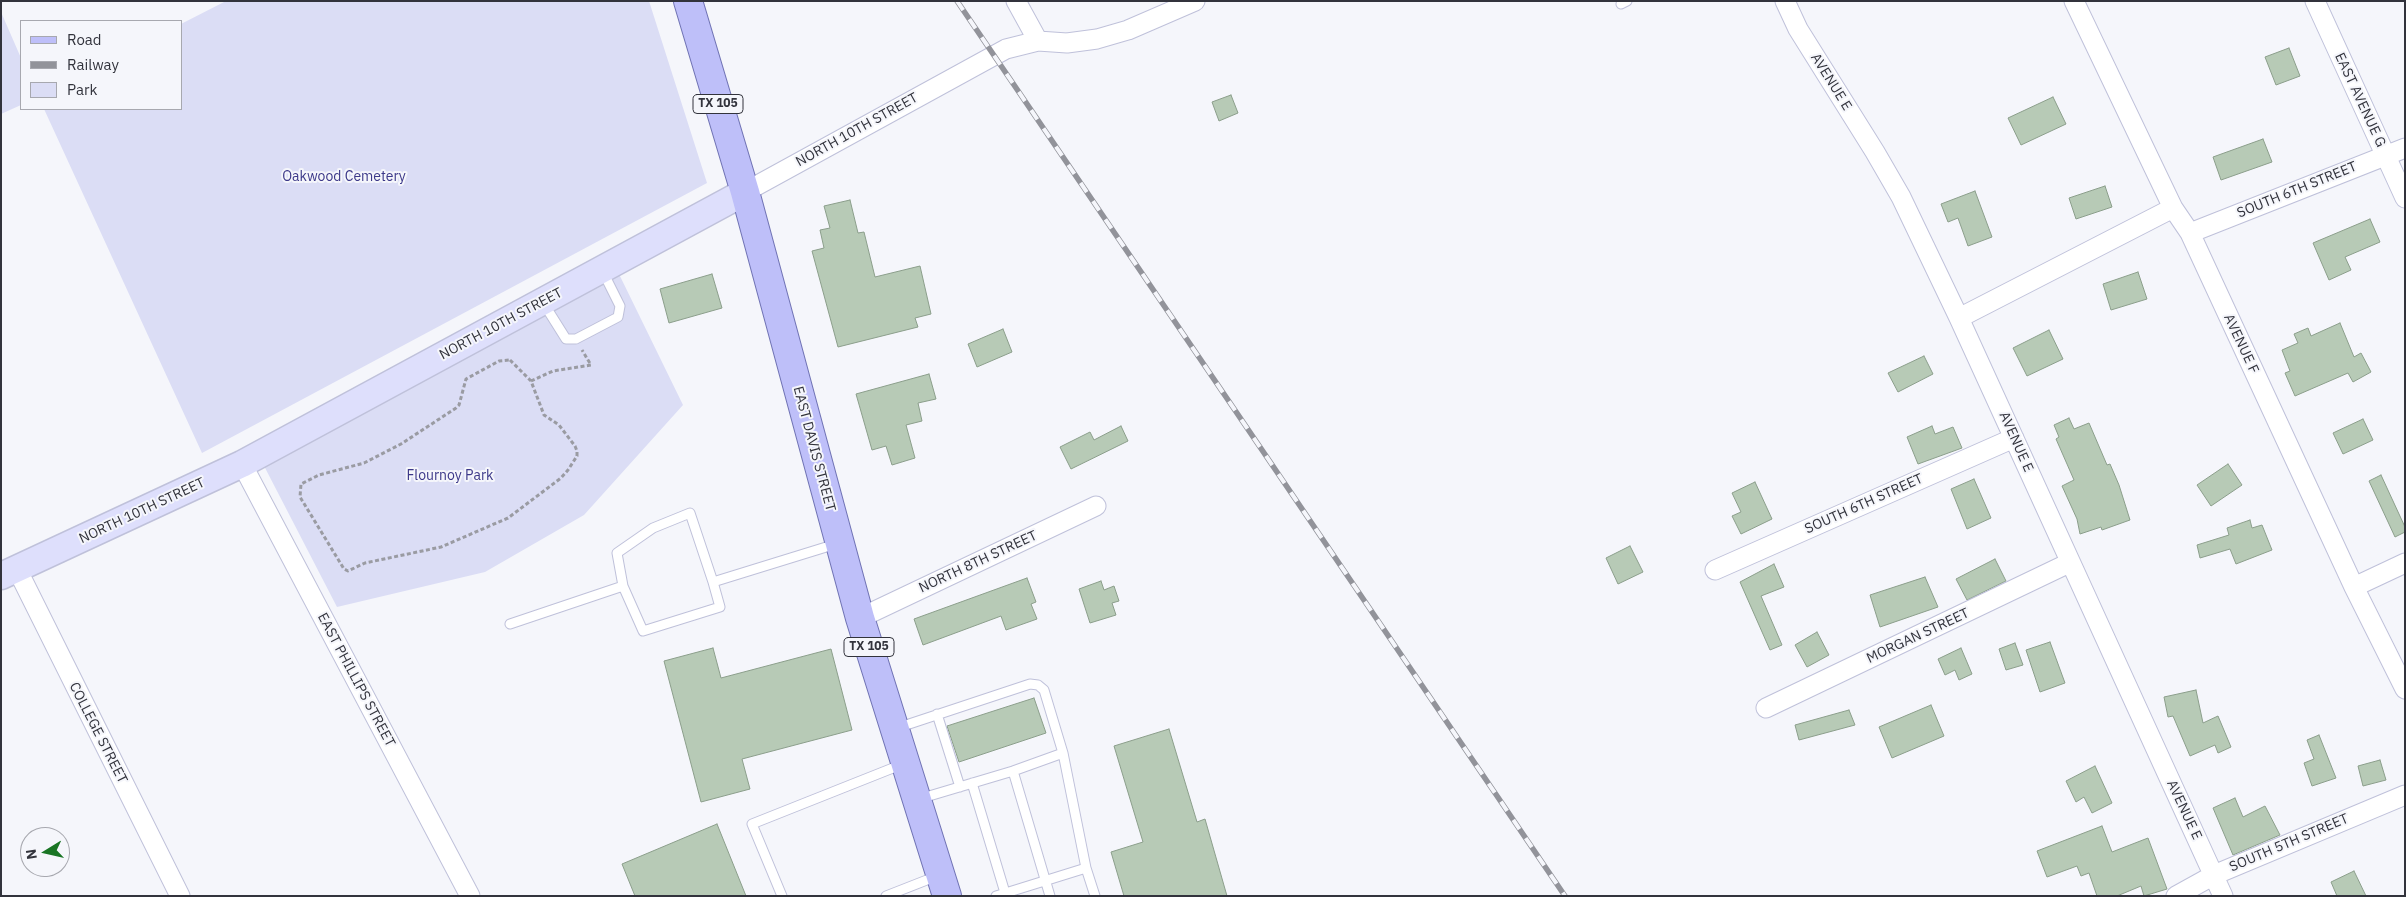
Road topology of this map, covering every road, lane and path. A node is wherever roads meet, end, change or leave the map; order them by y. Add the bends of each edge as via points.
1 (688, 1) edge
2 (1016, 1) edge
3 (1195, 1) edge
4 (1785, 1) edge
5 (2074, 1) edge
6 (2315, 1) edge
7 (1038, 41) junction
8 (2405, 148) edge
9 (2386, 155) junction
10 (745, 192) junction
11 (2405, 198) edge
12 (2173, 208) junction
13 (2190, 233) junction
14 (602, 270) junction
15 (543, 301) junction
16 (1960, 318) junction
17 (576, 339) junction
18 (531, 380) junction
19 (2014, 438) junction
20 (242, 464) junction
21 (1096, 506) dead end
22 (839, 543) junction
23 (2070, 563) junction
24 (2405, 563) edge
25 (1715, 570) dead end
26 (9, 573) edge
27 (713, 582) junction
28 (623, 586) junction
29 (2354, 587) junction
30 (860, 618) junction
31 (510, 624) dead end
32 (2405, 689) edge
33 (1766, 708) dead end
34 (937, 714) junction
35 (894, 728) junction
36 (1063, 754) junction
37 (905, 763) junction
38 (1013, 771) junction
39 (972, 783) junction
40 (960, 787) junction
41 (2405, 795) edge
42 (916, 800) junction
43 (1086, 868) junction
44 (2214, 875) junction
45 (1046, 880) junction
46 (943, 885) edge
47 (1002, 895) edge
48 (180, 896) edge
49 (470, 896) edge
50 (782, 896) edge
51 (886, 896) edge
52 (1050, 896) edge
53 (1095, 896) edge
54 (2176, 896) edge
55 (2223, 896) edge

1 - 10 main road, EAST DAVIS STREET / TX 105
2 - 7 street
3 - 7 street via 1128,30 1097,39 1066,43
4 - 16 street, AVENUE E via 1798,29 1900,196
5 - 12 street, AVENUE F
6 - 9 street, EAST AVENUE G
7 - 10 street, NORTH 10TH STREET via 993,55
8 - 9 street, SOUTH 6TH STREET
9 - 11 street, EAST AVENUE G
9 - 13 street, SOUTH 6TH STREET
10 - 14 street, NORTH 10TH STREET
10 - 22 main road, EAST DAVIS STREET / TX 105
12 - 13 street, AVENUE F
12 - 16 street
13 - 29 street, AVENUE F
14 - 15 street, NORTH 10TH STREET
14 - 17 lane via 621,311 618,318
15 - 17 lane via 562,335
15 - 20 street, NORTH 10TH STREET
16 - 19 street, AVENUE E
17 - 18 path via 591,365 553,371
18 - 18 path via 510,360 499,360 466,379 456,408 401,444 364,463 319,475 301,484 300,497 340,566 348,571 366,563 441,547 508,518 561,478 578,451 559,425 541,411
19 - 23 street, AVENUE E
19 - 25 street, SOUTH 6TH STREET
20 - 26 street, NORTH 10TH STREET
20 - 49 street, EAST PHILLIPS STREET
21 - 30 street, NORTH 8TH STREET
22 - 27 lane
22 - 30 main road, EAST DAVIS STREET / TX 105
23 - 33 street, MORGAN STREET
23 - 44 street, AVENUE E
24 - 29 street
26 - 48 street, COLLEGE STREET
27 - 28 lane via 720,607 643,631
27 - 28 lane via 690,513 653,528 617,553
28 - 31 lane
29 - 32 street, AVENUE F
30 - 35 main road, EAST DAVIS STREET / TX 105
34 - 35 lane
34 - 36 lane via 1030,684 1038,685 1044,690
34 - 40 lane
35 - 37 main road, EAST DAVIS STREET / TX 105
36 - 38 lane
36 - 43 lane
37 - 42 main road, EAST DAVIS STREET / TX 105
37 - 50 lane via 752,824
38 - 39 lane
38 - 45 lane
39 - 40 lane
39 - 47 lane
40 - 42 lane
41 - 44 street, SOUTH 5TH STREET
42 - 46 main road, EAST DAVIS STREET / TX 105
43 - 45 lane
43 - 53 lane
44 - 54 street, SOUTH 5TH STREET
44 - 55 street, AVENUE E
45 - 47 lane
45 - 52 lane
46 - 51 lane

